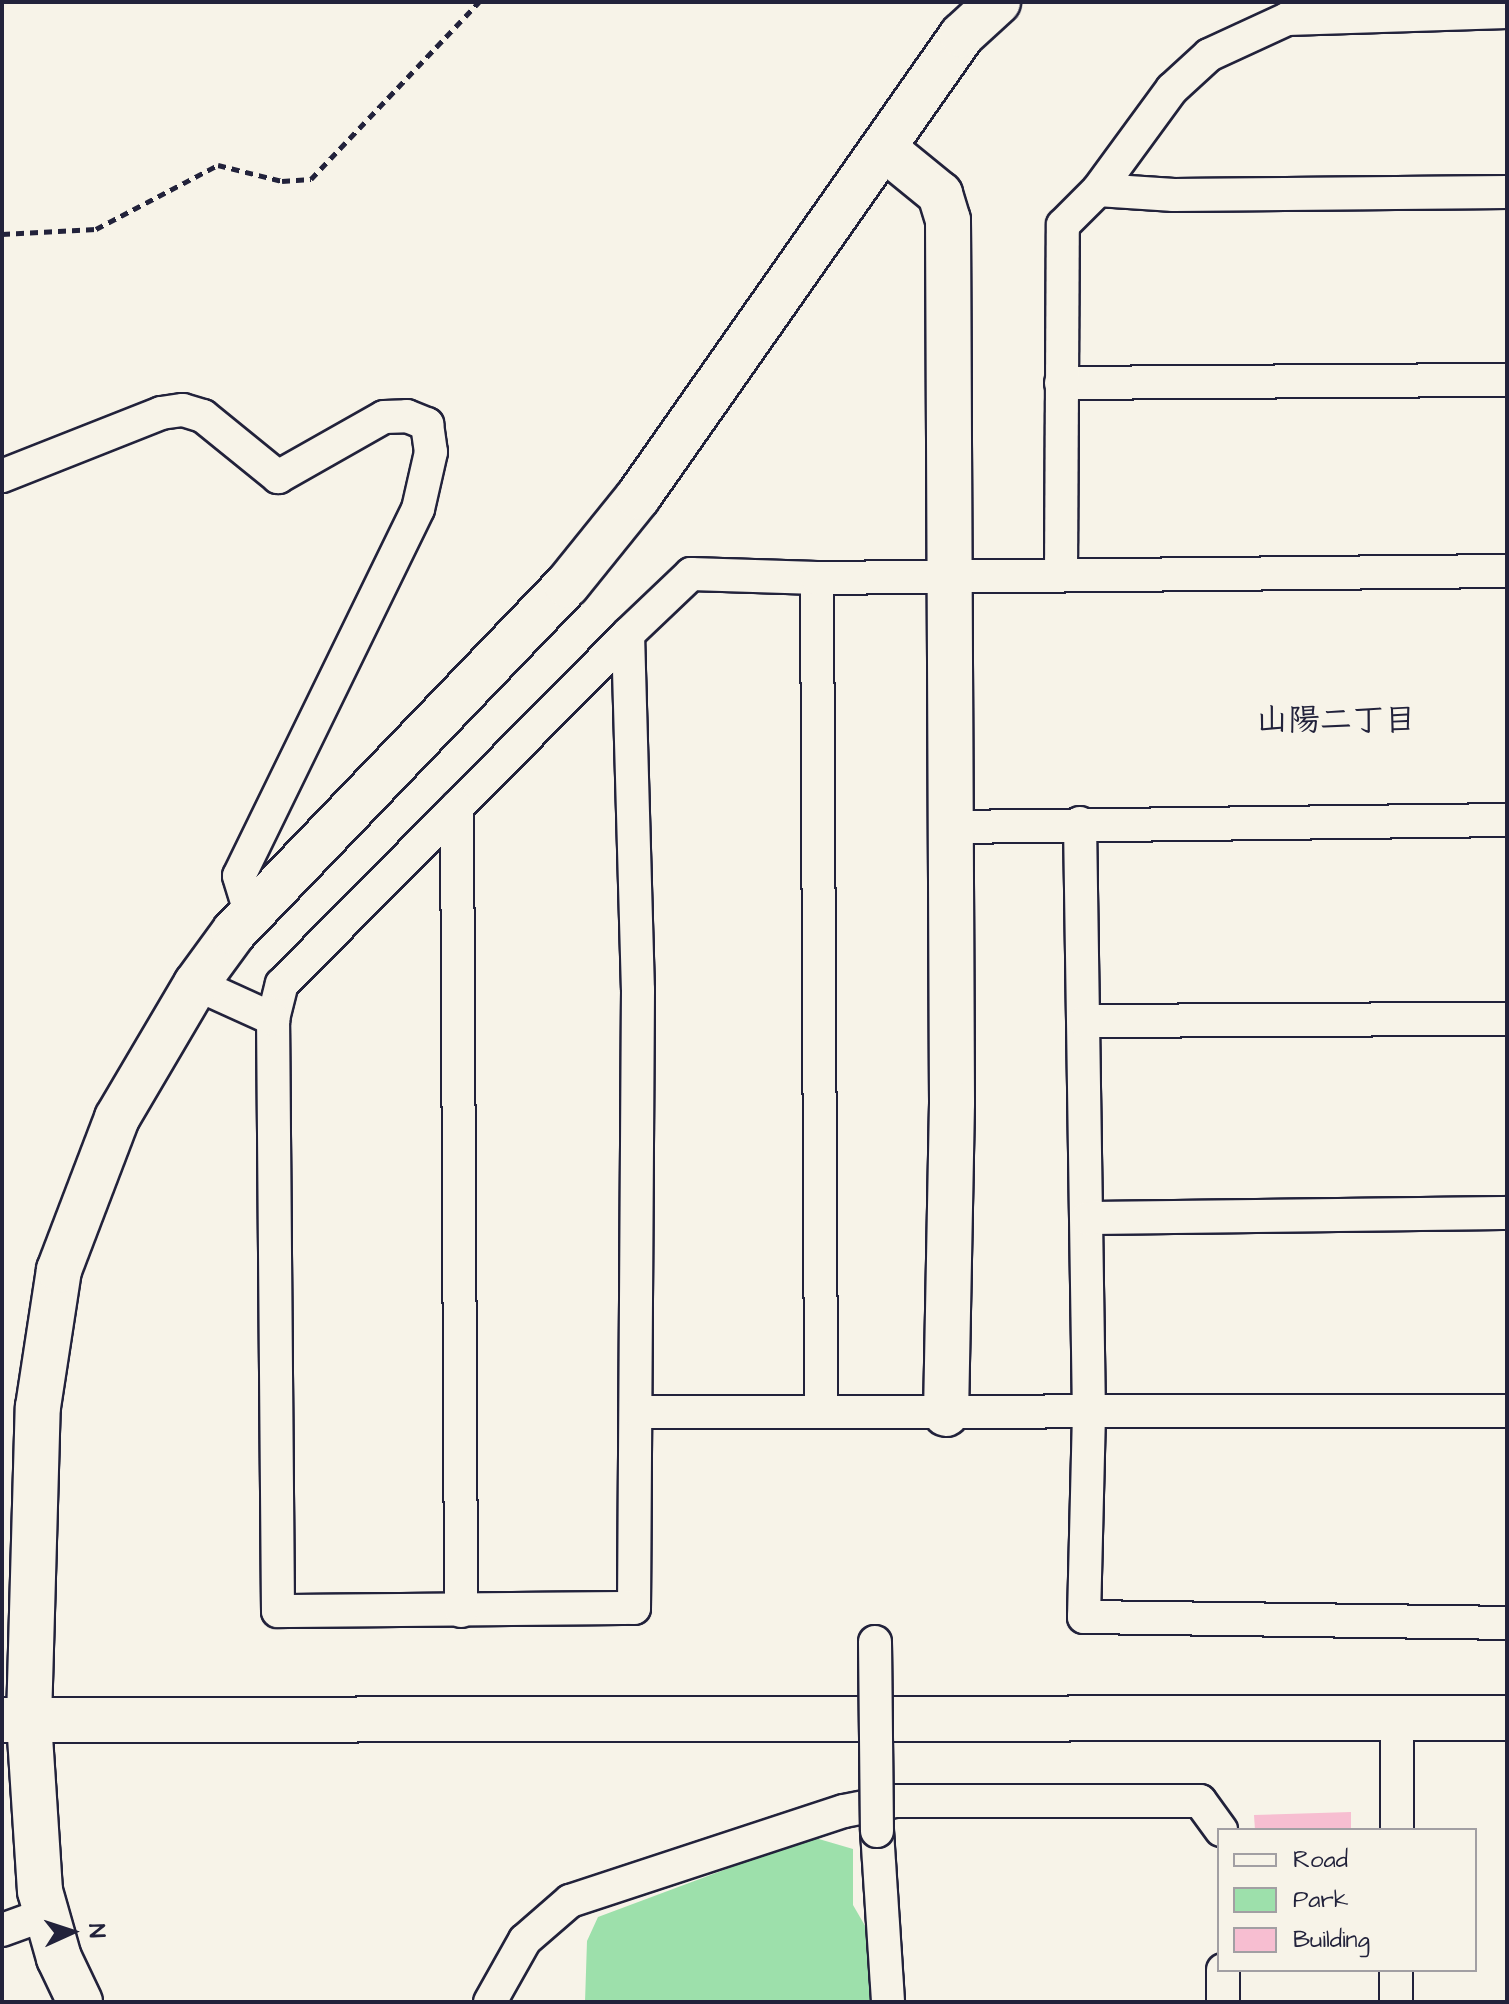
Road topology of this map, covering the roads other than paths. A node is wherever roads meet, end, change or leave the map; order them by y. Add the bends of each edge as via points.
1 (998, 2) edge
2 (1507, 12) edge
3 (886, 150) junction
4 (1098, 190) junction
5 (1507, 192) edge
6 (1507, 380) edge
7 (1061, 383) junction
8 (2, 476) edge
9 (1507, 571) edge
10 (1061, 574) junction
11 (953, 575) junction
12 (817, 578) junction
13 (628, 634) junction
14 (457, 807) junction
15 (1507, 820) edge
16 (1080, 823) junction
17 (953, 827) junction
18 (251, 915) junction
19 (196, 984) junction
20 (273, 1019) junction
21 (1507, 1019) edge
22 (1085, 1021) junction
23 (1507, 1213) edge
24 (1087, 1218) junction
25 (821, 1409) junction
26 (1507, 1411) edge
27 (639, 1412) junction
28 (1089, 1413) junction
29 (946, 1414) junction
30 (461, 1611) junction
31 (1507, 1623) edge
32 (875, 1642) dead end
33 (1507, 1718) edge
34 (1397, 1719) junction
35 (16, 1720) edge
36 (1220, 1828) edge
37 (1397, 1828) edge
38 (46, 1914) junction
39 (2, 1930) edge
40 (1223, 1972) edge
41 (1396, 1972) edge
42 (80, 2002) edge
43 (490, 2002) edge
44 (888, 2002) edge
45 (1223, 2002) edge
46 (1396, 2002) edge

1 - 3 street via 962,35
2 - 4 street via 1287,19 1209,55 1172,89
3 - 11 street via 940,194 948,220
3 - 18 street via 638,497 567,585
4 - 5 street via 1174,195
4 - 7 street via 1063,225
6 - 7 street
7 - 10 street
8 - 18 street via 161,413 183,410 203,416 278,477 384,417 407,416 427,424 431,452 418,509 239,876
9 - 10 street
10 - 11 street
11 - 12 street
11 - 17 street
12 - 13 street via 691,574
12 - 25 street
13 - 14 street
13 - 27 street via 638,990
14 - 20 street via 282,984
14 - 30 street
15 - 16 street
16 - 17 street
16 - 22 street
17 - 29 street
18 - 19 street
19 - 20 street
19 - 35 street via 117,1118 59,1270 38,1407
20 - 30 street via 278,1611
21 - 22 street
22 - 24 street
23 - 24 street
24 - 28 street
25 - 27 street
25 - 29 street
26 - 28 street
27 - 30 street via 634,1608
28 - 29 street
28 - 31 street via 1084,1617
32 - 44 street, bridge via 877,1831
33 - 34 street
34 - 35 street
34 - 37 street
35 - 38 street
36 - 43 street via 1200,1801 895,1801 844,1811 570,1901 525,1940
38 - 39 street
38 - 42 street
40 - 45 street
41 - 46 street

